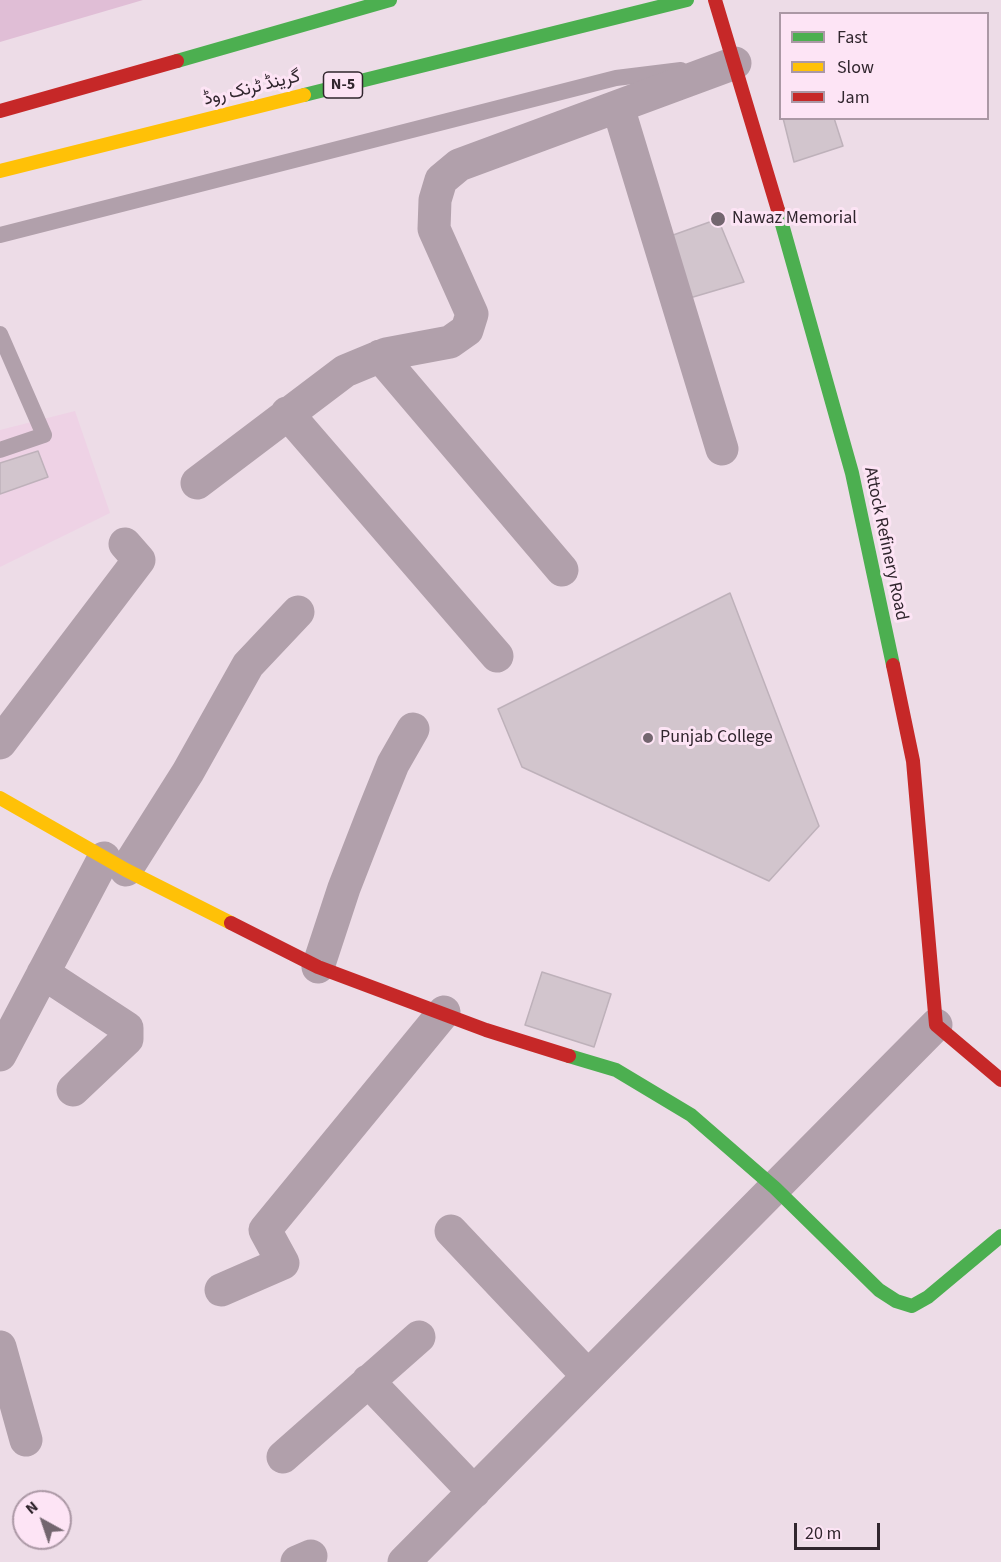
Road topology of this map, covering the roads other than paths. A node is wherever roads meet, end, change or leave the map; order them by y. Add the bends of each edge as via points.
1 (390, 0) edge
2 (687, 0) edge
3 (715, 0) edge
4 (735, 63) junction
5 (618, 107) junction
6 (0, 111) edge
7 (0, 171) edge
8 (0, 235) edge
9 (0, 334) edge
10 (380, 356) junction
11 (287, 413) junction
12 (722, 449) dead end
13 (0, 450) edge
14 (197, 483) dead end
15 (125, 544) dead end
16 (562, 570) dead end
17 (298, 612) dead end
18 (497, 656) dead end
19 (413, 729) dead end
20 (0, 743) edge
21 (0, 798) edge
22 (115, 864) junction
23 (318, 967) junction
24 (43, 973) junction
25 (444, 1012) junction
26 (936, 1025) junction
27 (0, 1055) edge
28 (1001, 1080) edge
29 (73, 1090) dead end
30 (775, 1188) junction
31 (452, 1231) dead end
32 (1001, 1236) edge
33 (221, 1290) dead end
34 (419, 1337) dead end
35 (0, 1347) edge
36 (588, 1376) junction
37 (368, 1381) junction
38 (26, 1440) dead end
39 (283, 1458) dead end
40 (474, 1492) junction
41 (404, 1562) edge

1 - 6 main road
2 - 7 main road, گرینڈ ٹرنک روڈ / N-5
3 - 4 main road, Attock Refinery Road
4 - 5 street
4 - 8 lane via 616,78
4 - 26 main road, Attock Refinery Road via 852,473 913,761
5 - 10 street via 459,165 441,180 435,200 434,229 472,314 467,330 450,342
5 - 12 street
9 - 13 lane via 44,435
10 - 11 street via 345,371
10 - 16 street
11 - 14 street
11 - 18 street
15 - 20 street via 139,560
17 - 22 street via 248,664 188,772
19 - 23 street via 393,764 374,811
21 - 22 main road
22 - 23 main road
22 - 24 street
23 - 25 main road
24 - 27 street
24 - 29 street via 127,1028 127,1039
25 - 30 main road via 486,1030 616,1070 691,1115
25 - 33 street via 265,1230 283,1263
26 - 28 main road
26 - 30 street
30 - 32 main road via 879,1290 912,1306
30 - 36 street
31 - 36 street
34 - 37 street
35 - 38 street
36 - 40 street
37 - 39 street
37 - 40 street
40 - 41 street

